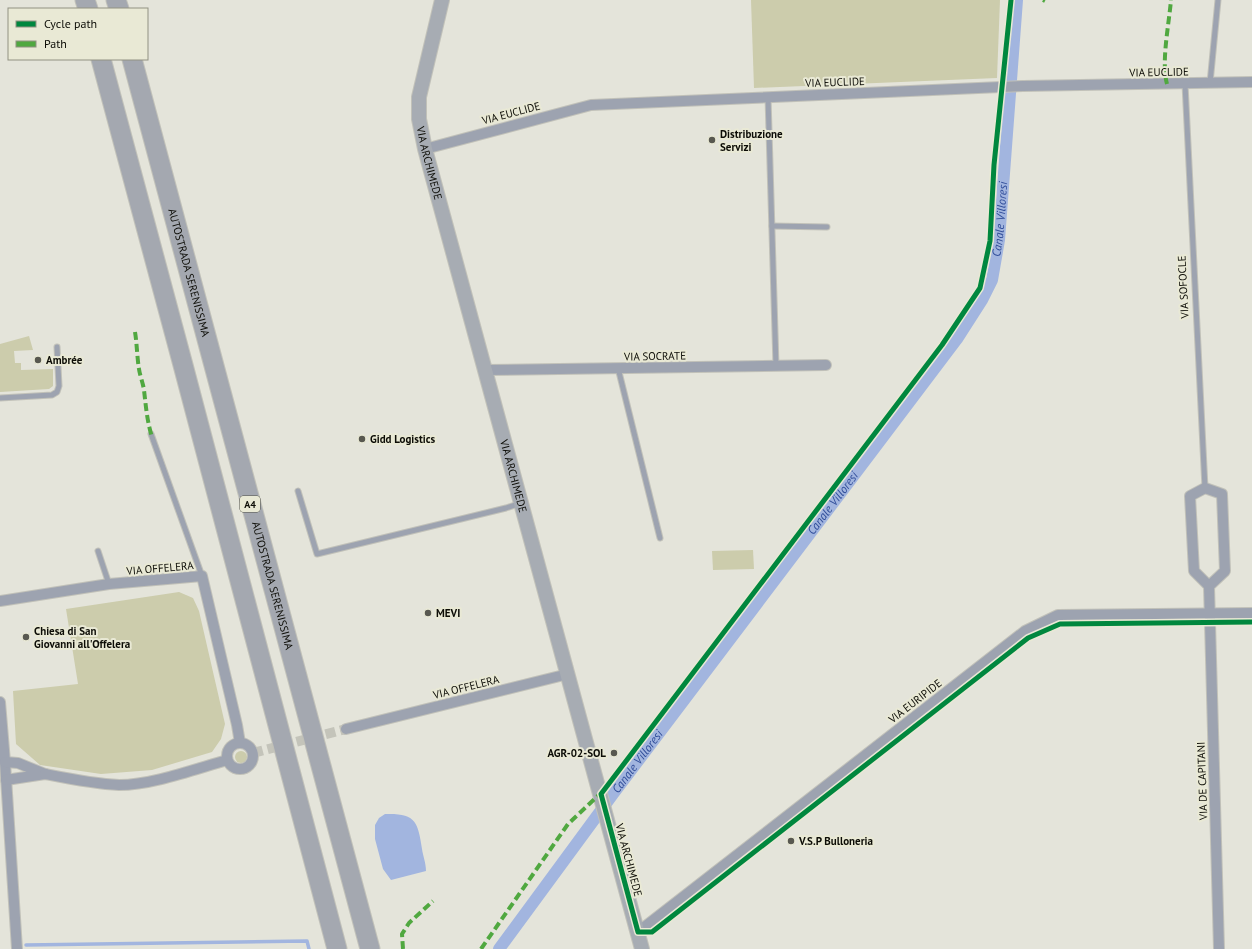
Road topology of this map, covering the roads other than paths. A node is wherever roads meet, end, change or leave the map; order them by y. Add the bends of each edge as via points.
1 (442, 0) edge
2 (1218, 0) edge
3 (101, 60) edge
4 (132, 60) edge
5 (1252, 82) edge
6 (1210, 83) junction
7 (1185, 84) junction
8 (768, 97) junction
9 (425, 149) junction
10 (772, 226) junction
11 (827, 227) dead end
12 (57, 347) dead end
13 (826, 365) dead end
14 (776, 366) junction
15 (618, 368) junction
16 (485, 370) junction
17 (0, 398) edge
18 (151, 434) dead end
19 (1205, 488) junction
20 (298, 491) dead end
21 (521, 503) junction
22 (660, 538) dead end
23 (98, 551) dead end
24 (202, 576) junction
25 (109, 584) junction
26 (1209, 586) junction
27 (0, 601) edge
28 (1252, 612) edge
29 (1209, 613) junction
30 (568, 674) junction
31 (0, 702) edge
32 (346, 729) tunnel mouth
33 (240, 743) junction
34 (227, 760) junction
35 (5, 762) junction
36 (45, 774) junction
37 (6, 780) junction
38 (638, 932) junction
39 (17, 949) edge
40 (337, 949) edge
41 (370, 949) edge
42 (642, 949) edge
43 (1219, 949) edge

1 - 9 street, VIA ARCHIMEDE via 419,97 419,119
2 - 6 lane
3 - 40 highway
4 - 41 highway, AUTOSTRADA SERENISSIMA / A4
5 - 6 street, VIA EUCLIDE
6 - 7 street, VIA EUCLIDE
7 - 8 street, VIA EUCLIDE via 1023,86
7 - 19 lane, VIA SOFOCLE
8 - 9 street, VIA EUCLIDE via 591,105
8 - 10 lane
9 - 16 street, VIA ARCHIMEDE
10 - 11 lane
10 - 14 lane
12 - 17 lane via 58,392 52,395
13 - 14 street, VIA SOCRATE
14 - 15 street, VIA SOCRATE
15 - 16 street, VIA SOCRATE
15 - 22 lane
16 - 21 street, VIA ARCHIMEDE
18 - 24 lane
19 - 26 street via 1190,496 1194,571
19 - 26 street via 1222,494 1225,571
20 - 21 lane via 316,554
21 - 30 street, VIA ARCHIMEDE
23 - 25 lane
24 - 25 street, VIA OFFELERA
24 - 33 street, VIA OFFELERA
25 - 27 street, VIA OFFELERA
26 - 29 street
28 - 29 street, VIA EURIPIDE
29 - 38 street, VIA EURIPIDE via 1058,615 1025,631
29 - 43 street, VIA DE CAPITANI
30 - 32 street, VIA OFFELERA
30 - 38 street, VIA ARCHIMEDE
31 - 35 street
33 - 34 street via 229,748
33 - 34 street via 246,744 252,750 252,762 241,769 233,767
34 - 36 street via 156,780 120,785 94,784
35 - 36 street via 18,763
35 - 37 street
36 - 37 street
37 - 39 street
38 - 42 street, VIA ARCHIMEDE

